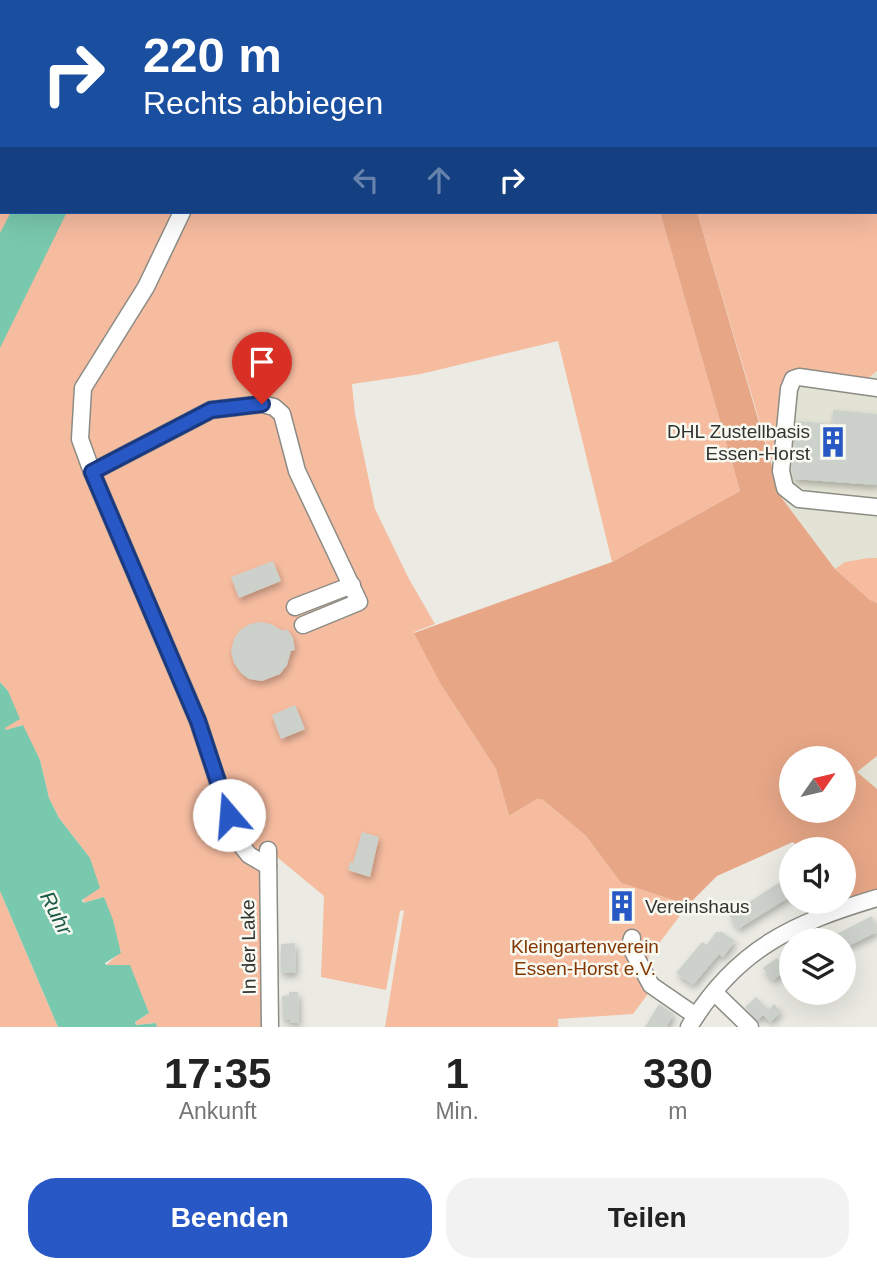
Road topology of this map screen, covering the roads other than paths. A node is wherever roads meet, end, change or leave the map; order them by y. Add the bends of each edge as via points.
1 (180, 214) edge
2 (877, 388) edge
3 (92, 472) junction
4 (877, 507) edge
5 (352, 584) junction
6 (295, 607) dead end
7 (303, 625) dead end
8 (877, 898) edge
9 (632, 938) dead end
10 (714, 992) junction
11 (692, 1021) edge
12 (270, 1027) edge
13 (750, 1027) edge

1 - 3 street via 146,287 83,388 80,439
2 - 4 street via 793,379 781,471 785,488 799,499
3 - 5 street via 211,410 262,404 274,407 282,414 297,471
3 - 12 street, In der Lake via 198,721 237,840 249,855 268,858
5 - 6 street
5 - 7 street via 359,602
8 - 10 street via 778,935 736,967
9 - 11 street via 630,946 651,985
10 - 11 street
10 - 13 street

